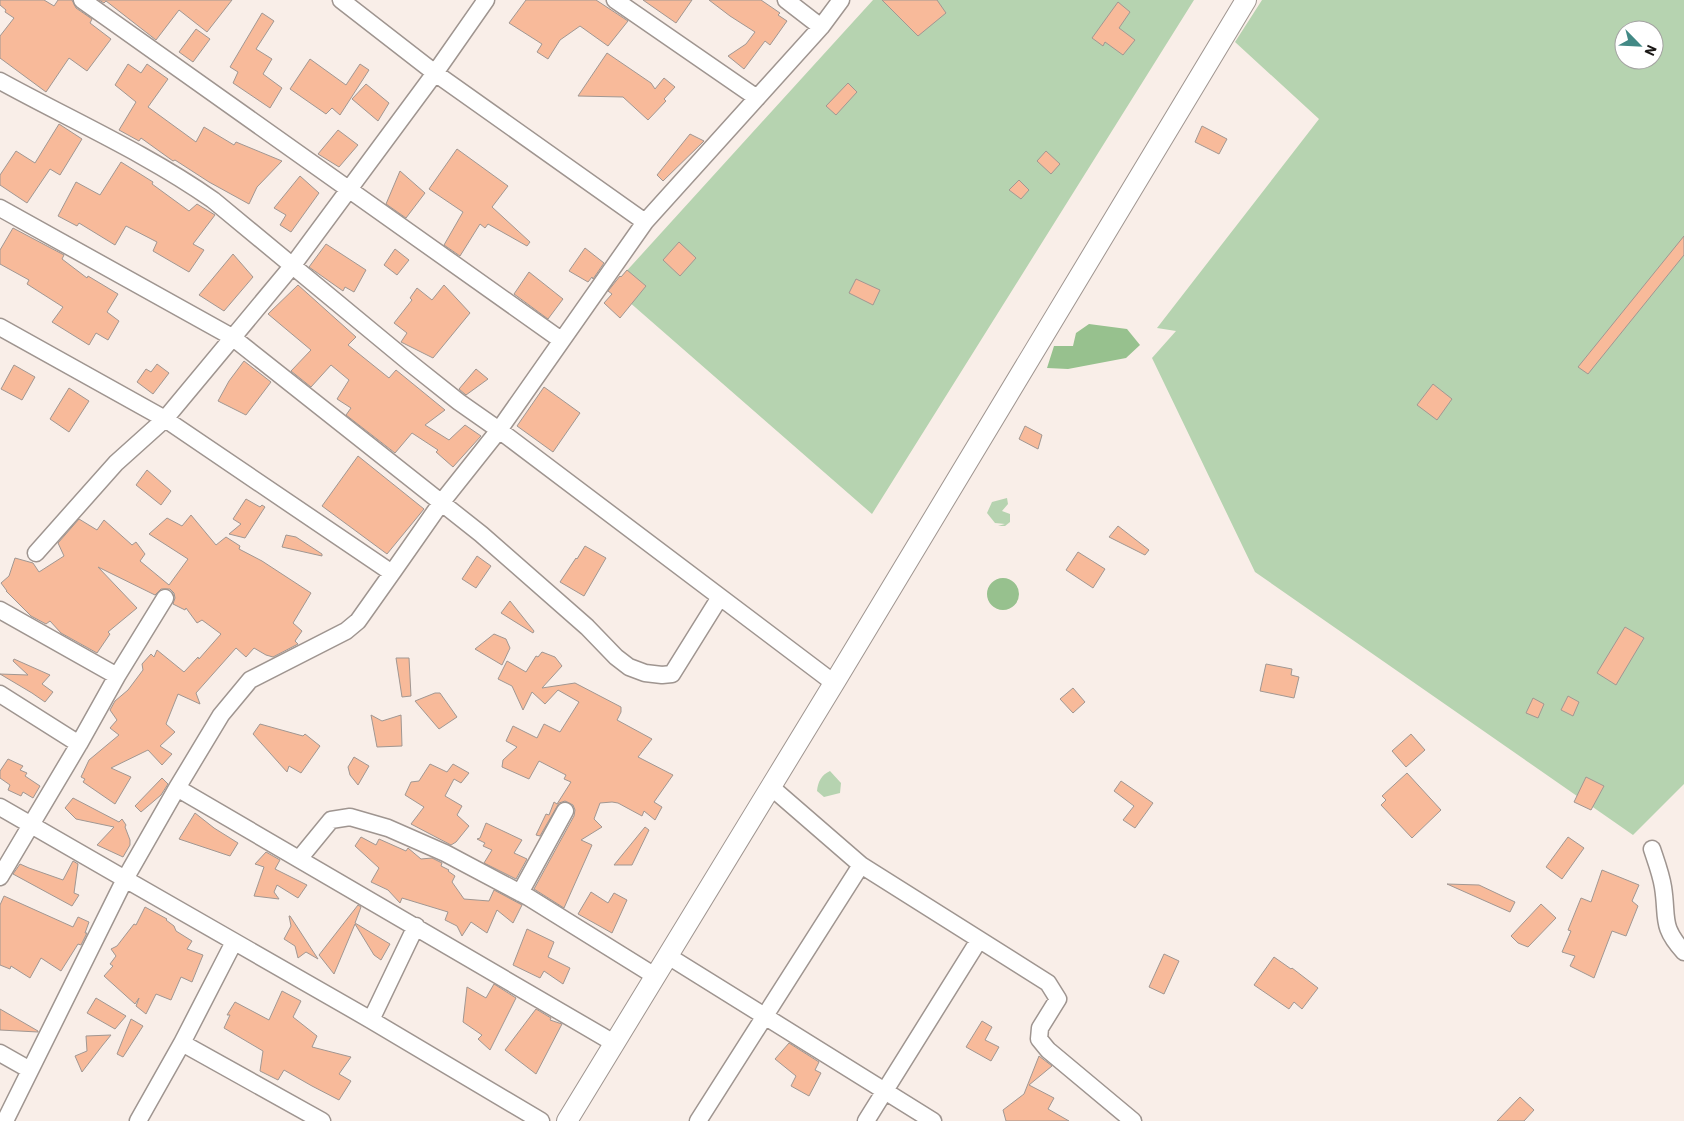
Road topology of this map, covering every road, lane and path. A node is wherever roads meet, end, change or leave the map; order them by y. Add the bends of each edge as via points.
1 (82, 0) edge
2 (341, 0) edge
3 (486, 0) edge
4 (615, 0) edge
5 (786, 0) edge
6 (841, 0) edge
7 (1246, 0) edge
8 (821, 27) junction
9 (436, 73) junction
10 (0, 81) edge
11 (757, 98) junction
12 (349, 189) junction
13 (0, 208) edge
14 (645, 222) junction
15 (292, 265) junction
16 (0, 327) edge
17 (232, 338) junction
18 (561, 340) junction
19 (165, 419) junction
20 (499, 430) junction
21 (441, 503) junction
22 (36, 553) dead end
23 (392, 573) junction
24 (720, 597) junction
25 (166, 598) dead end
26 (0, 610) edge
27 (116, 676) junction
28 (834, 683) junction
29 (0, 694) edge
30 (79, 744) junction
31 (177, 788) junction
32 (771, 788) junction
33 (0, 806) edge
34 (565, 811) dead end
35 (31, 824) junction
36 (1652, 849) dead end
37 (299, 859) junction
38 (860, 865) junction
39 (0, 878) edge
40 (125, 879) junction
41 (520, 893) junction
42 (416, 926) junction
43 (979, 940) junction
44 (234, 942) junction
45 (1684, 952) edge
46 (668, 956) junction
47 (655, 976) junction
48 (765, 1016) junction
49 (371, 1020) junction
50 (182, 1043) junction
51 (614, 1043) junction
52 (0, 1053) edge
53 (30, 1070) junction
54 (885, 1091) junction
55 (5, 1121) edge
56 (138, 1121) edge
57 (322, 1121) edge
58 (541, 1121) edge
59 (567, 1121) edge
60 (698, 1121) edge
61 (866, 1121) edge
62 (934, 1121) edge
63 (1134, 1121) edge

1 - 12 street
2 - 9 street
3 - 9 street
4 - 11 street
5 - 8 street
6 - 8 street
7 - 28 street
8 - 11 street
9 - 12 street
9 - 14 street
10 - 15 street via 189,183
11 - 14 street
12 - 15 street
12 - 18 street
13 - 17 street
14 - 18 street
15 - 17 street
15 - 20 street via 410,363
16 - 19 street
17 - 19 street
17 - 21 street
18 - 20 street
19 - 22 street via 116,463
19 - 23 street
20 - 21 street
20 - 24 street
21 - 23 street
21 - 24 street via 587,626 616,657 645,673 672,674
23 - 31 street via 358,621 346,631 250,680 221,714
24 - 28 street
25 - 27 street
26 - 27 street
27 - 30 street
28 - 32 street
29 - 30 street
30 - 35 street
31 - 37 street
31 - 40 street
32 - 38 street
32 - 46 street
33 - 35 street
34 - 41 street
35 - 39 street
35 - 40 street
36 - 45 street via 1663,886 1667,928
37 - 41 street via 331,820 350,817 388,828 429,846
37 - 42 street
38 - 43 street
38 - 48 street
40 - 44 street
40 - 53 street
41 - 47 street
42 - 49 street
42 - 51 street
43 - 54 street
43 - 63 street via 1048,983 1058,999 1040,1028 1039,1039
44 - 49 street
44 - 50 street
46 - 47 street
46 - 48 street
47 - 51 street
48 - 54 street
48 - 60 street
49 - 58 street
50 - 56 street
50 - 57 street
51 - 59 street
52 - 53 street
53 - 55 street
54 - 61 street
54 - 62 street

